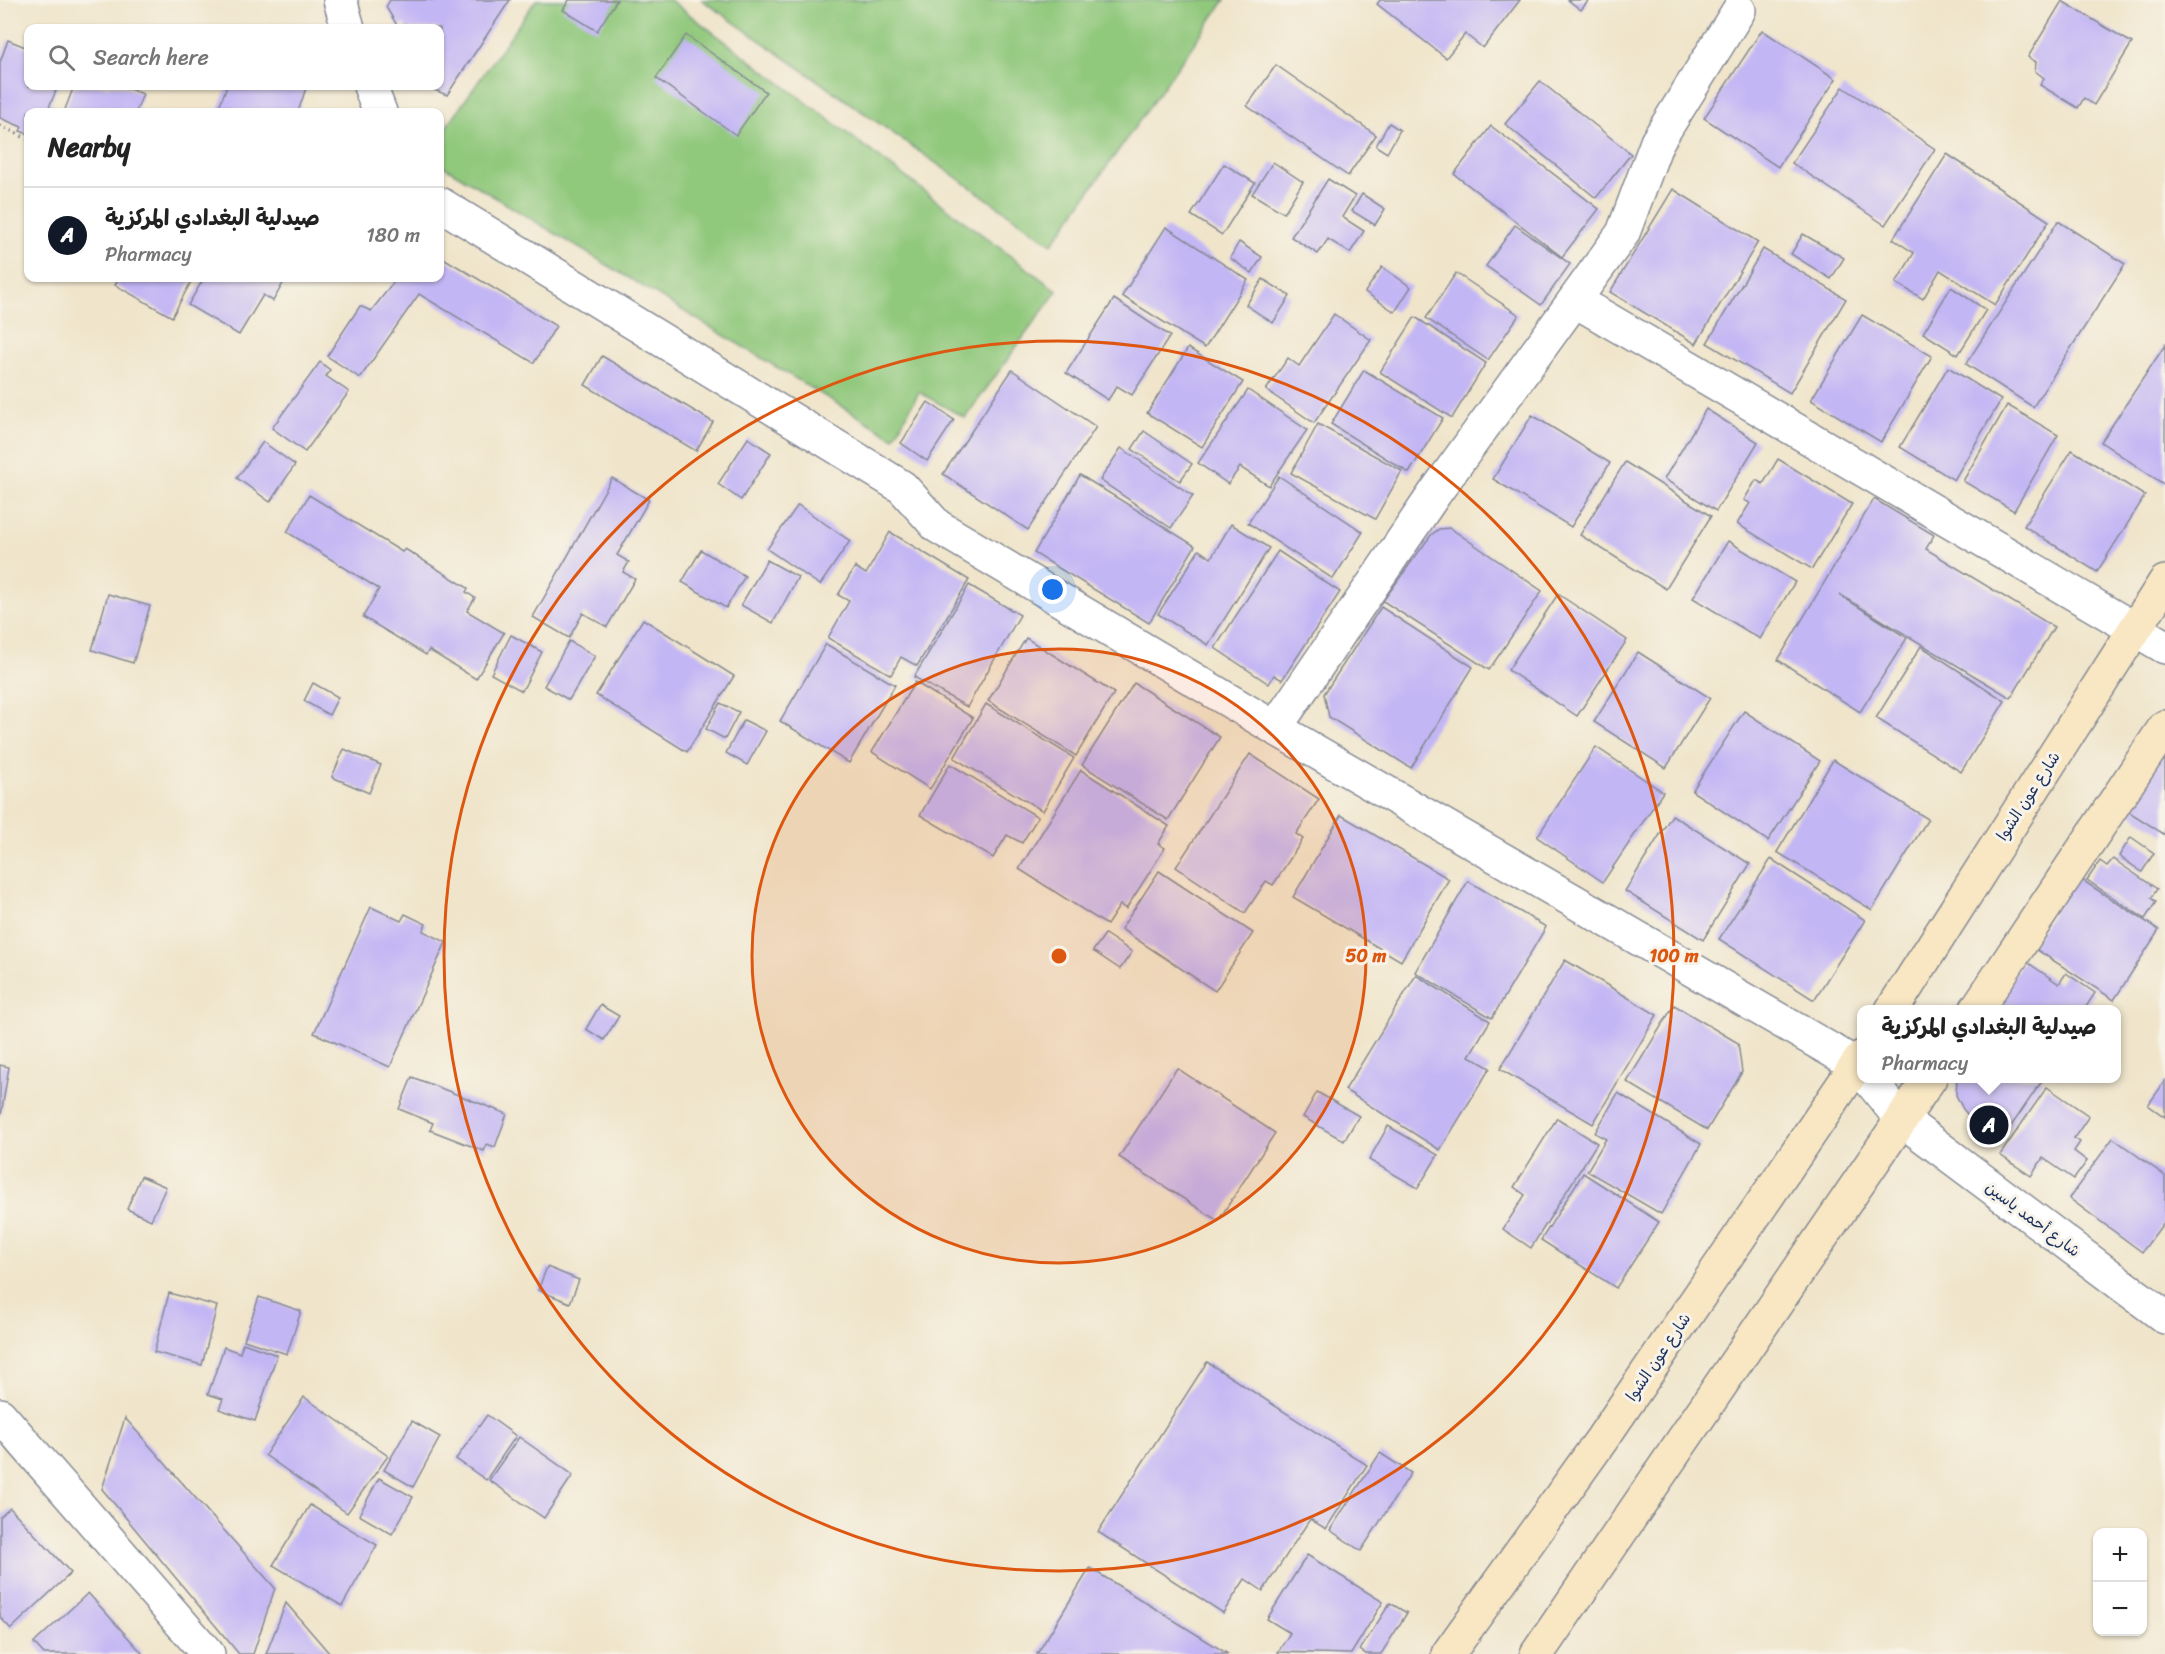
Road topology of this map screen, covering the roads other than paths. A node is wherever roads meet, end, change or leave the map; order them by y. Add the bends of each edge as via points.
1 (340, 0) edge
2 (1739, 10) dead end
3 (347, 24) edge
4 (372, 90) edge
5 (378, 108) edge
6 (444, 206) edge
7 (1576, 301) junction
8 (2165, 582) edge
9 (2135, 630) junction
10 (2165, 647) edge
11 (2165, 727) edge
12 (1275, 728) junction
13 (1895, 1005) edge
14 (1979, 1005) edge
15 (1857, 1065) edge
16 (1857, 1075) edge
17 (1874, 1083) edge
18 (1927, 1083) edge
19 (1902, 1120) junction
20 (2165, 1317) edge
21 (0, 1415) edge
22 (208, 1654) edge
23 (1448, 1654) edge
24 (1537, 1654) edge

1 - 3 street
2 - 7 street via 1657,142 1623,233
4 - 5 street
6 - 12 street via 902,487 937,526
7 - 9 street
7 - 12 street via 1435,493
8 - 9 main road, شارع عون الشوا
9 - 10 street
9 - 13 main road, شارع عون الشوا
11 - 14 main road
12 - 15 street
16 - 23 main road, شارع عون الشوا
17 - 19 street, شارع أحمد ياسين
18 - 19 main road
19 - 20 street, شارع أحمد ياسين
19 - 24 main road
21 - 22 street

